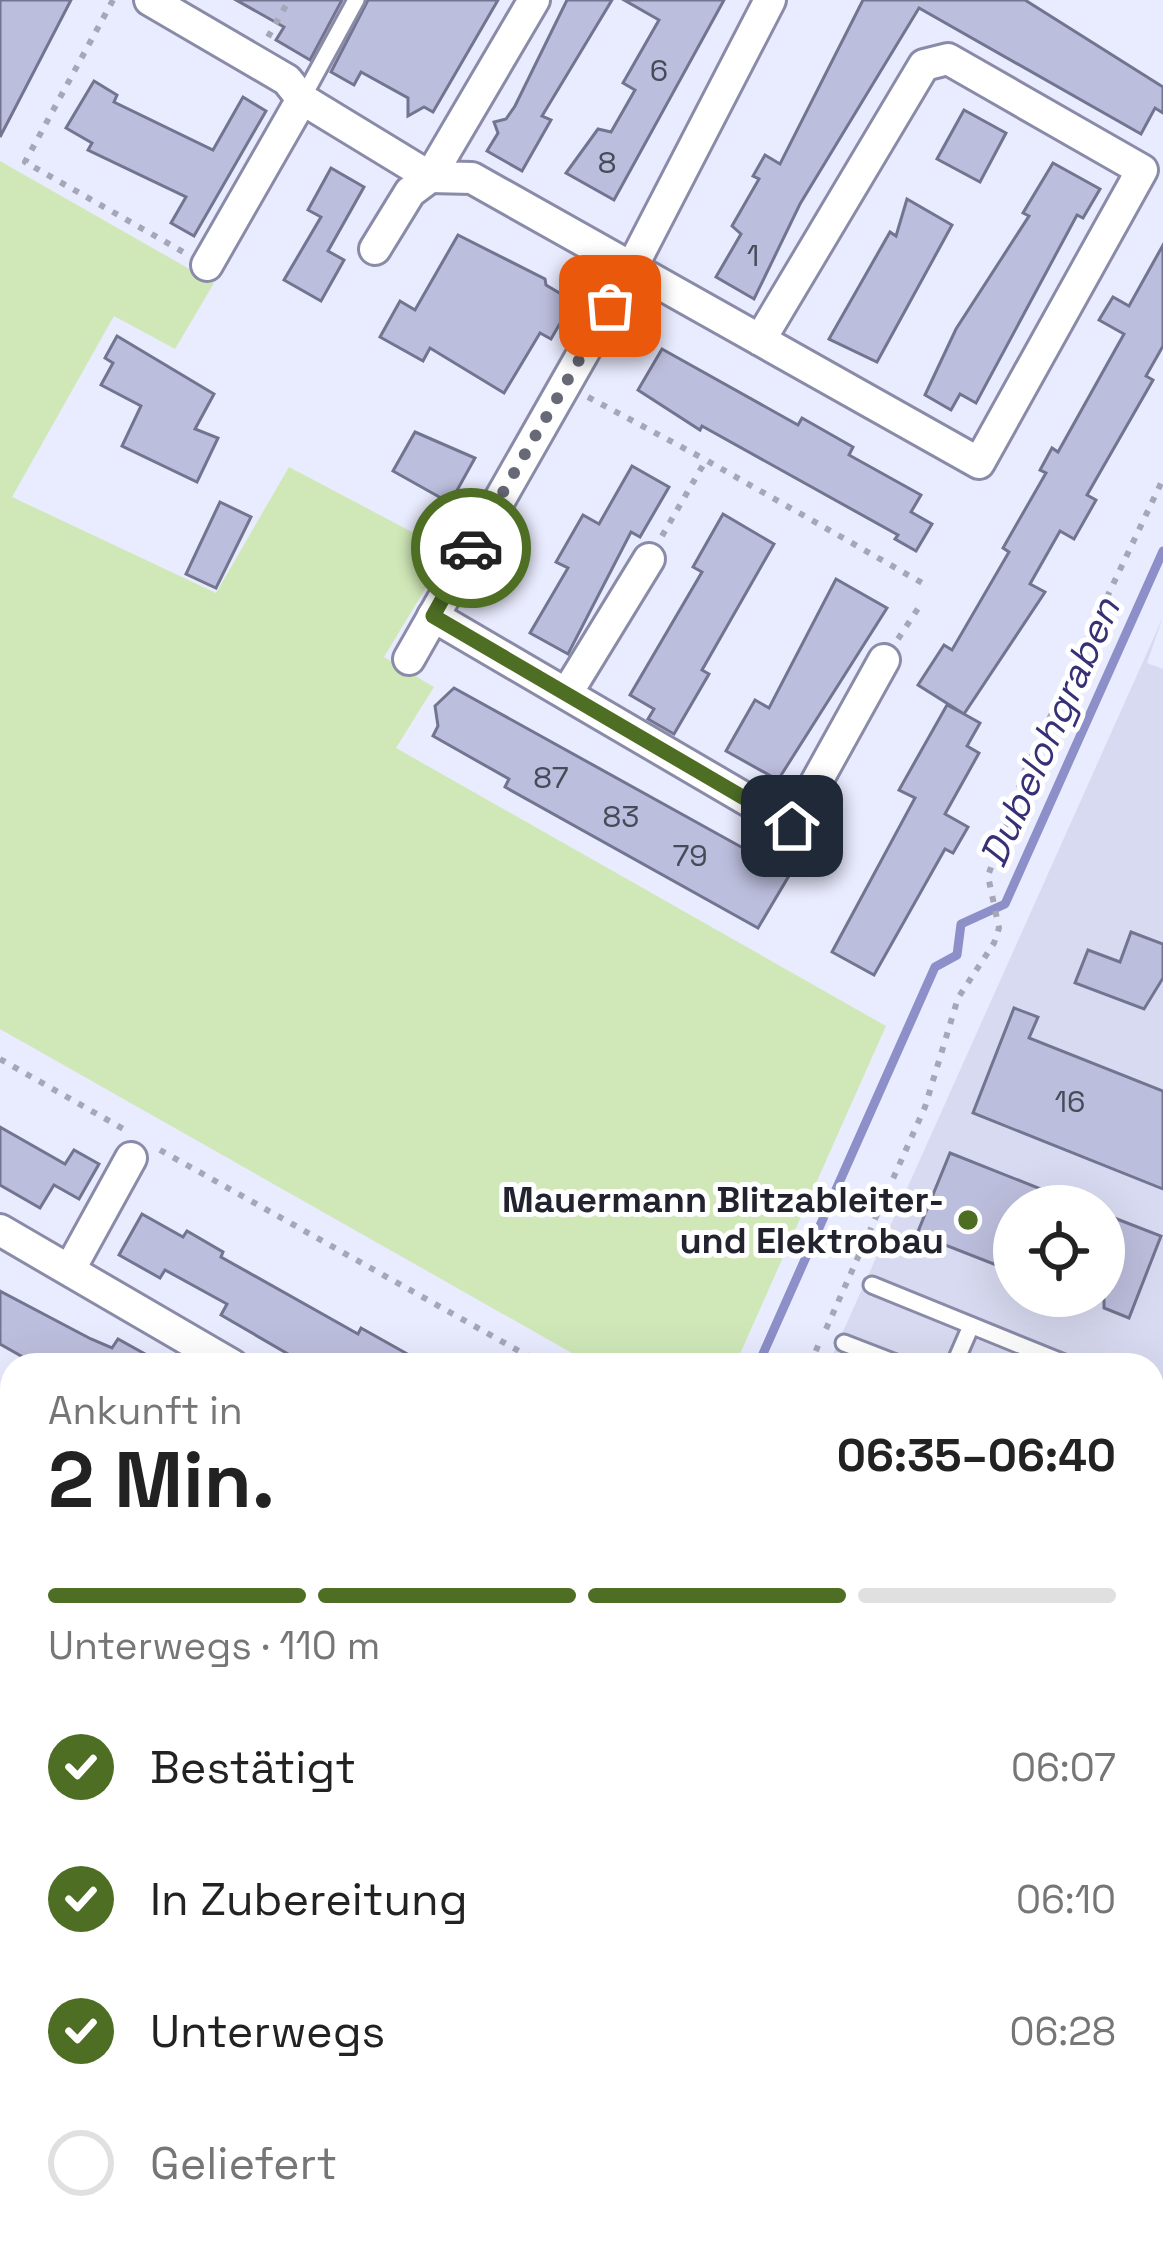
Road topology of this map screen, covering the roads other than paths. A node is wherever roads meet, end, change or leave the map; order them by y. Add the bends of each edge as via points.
1 (150, 0) edge
2 (356, 0) edge
3 (534, 0) edge
4 (770, 0) edge
5 (302, 99) junction
6 (430, 177) junction
7 (375, 249) dead end
8 (207, 265) road end
9 (632, 267) junction
10 (760, 340) junction
11 (649, 559) road end
12 (433, 616) junction
13 (410, 659) dead end
14 (884, 660) dead end
15 (567, 693) junction
16 (131, 1157) dead end
17 (0, 1230) edge
18 (70, 1269) junction
19 (872, 1285) dead end
20 (971, 1325) junction
21 (844, 1343) dead end
22 (192, 1353) edge
23 (870, 1353) edge
24 (959, 1353) edge
25 (1040, 1353) edge

1 - 5 street via 287,80
2 - 5 lane
3 - 6 street
4 - 9 street
5 - 6 street
5 - 8 street
6 - 7 street via 410,192
6 - 9 street via 472,178
9 - 10 street
9 - 12 street
10 - 10 street via 979,463 1142,170 948,59 924,65
11 - 15 street
12 - 13 street
12 - 15 street
14 - 15 street via 792,826
16 - 18 street
17 - 18 street
18 - 22 street
19 - 20 lane
20 - 24 lane
20 - 25 lane
21 - 23 lane

